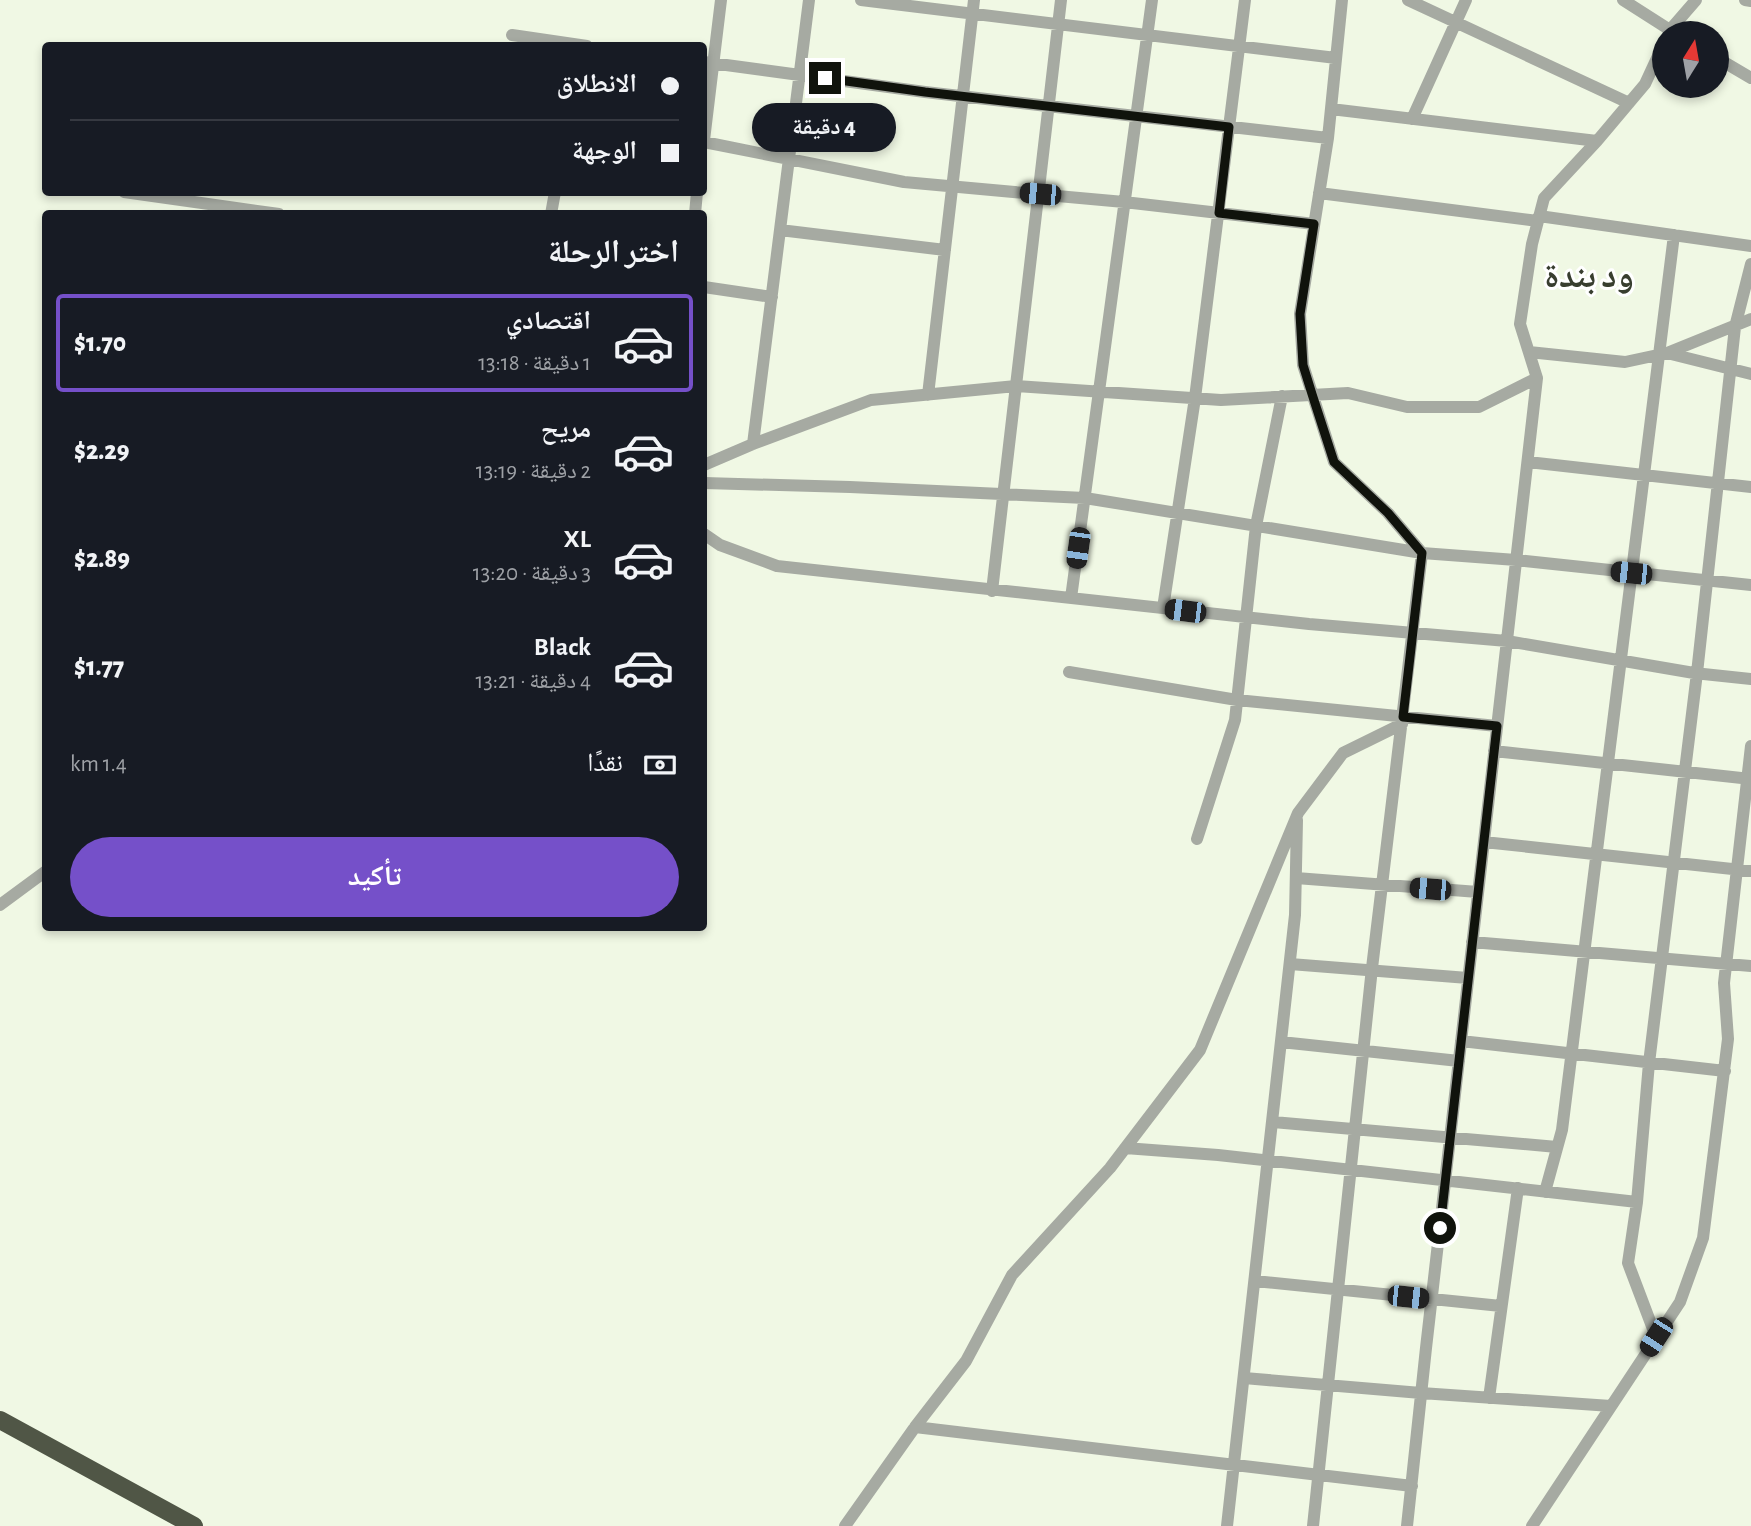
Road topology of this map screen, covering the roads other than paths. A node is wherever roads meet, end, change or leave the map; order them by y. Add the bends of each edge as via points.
1 (720, 0) edge
2 (809, 0) edge
3 (860, 0) edge
4 (974, 0) edge
5 (1061, 0) edge
6 (1152, 0) edge
7 (1245, 0) edge
8 (1342, 0) edge
9 (1408, 0) edge
10 (1466, 0) edge
11 (1623, 0) edge
12 (1696, 0) edge
13 (1745, 0) edge
14 (1751, 1) edge
15 (973, 14) junction
16 (1655, 21) edge
17 (1680, 21) edge
18 (1457, 23) junction
19 (1059, 25) junction
20 (512, 35) dead end
21 (1147, 35) junction
22 (560, 42) edge
23 (1240, 47) junction
24 (1336, 58) junction
25 (708, 62) edge
26 (1729, 65) edge
27 (1652, 69) edge
28 (801, 75) junction
29 (1751, 78) edge
30 (707, 82) edge
31 (963, 96) junction
32 (1629, 103) junction
33 (1050, 107) junction
34 (1331, 109) junction
35 (1136, 116) junction
36 (1412, 119) junction
37 (1229, 127) junction
38 (1328, 138) junction
39 (1597, 141) junction
40 (707, 142) edge
41 (790, 160) junction
42 (953, 186) junction
43 (1319, 193) junction
44 (1040, 194) junction
45 (152, 196) edge
46 (1124, 202) junction
47 (251, 210) edge
48 (1219, 213) junction
49 (1539, 219) junction
50 (1314, 224) junction
51 (780, 230) junction
52 (1674, 235) junction
53 (1751, 246) edge
54 (945, 250) junction
55 (1751, 264) edge
56 (707, 287) edge
57 (772, 297) junction
58 (1751, 319) edge
59 (1735, 327) junction
60 (1529, 352) junction
61 (1663, 354) junction
62 (1730, 368) junction
63 (1751, 374) edge
64 (1537, 378) junction
65 (1016, 386) junction
66 (1099, 392) junction
67 (1312, 394) junction
68 (928, 395) junction
69 (1282, 396) junction
70 (1195, 398) junction
71 (753, 444) junction
72 (1528, 462) junction
73 (707, 464) edge
74 (1644, 475) junction
75 (1718, 483) junction
76 (707, 484) edge
77 (1751, 487) edge
78 (1003, 494) junction
79 (1085, 498) junction
80 (1178, 513) junction
81 (1256, 526) junction
82 (707, 536) edge
83 (1422, 553) junction
84 (1516, 560) junction
85 (1631, 573) junction
86 (1707, 580) junction
87 (1751, 585) edge
88 (992, 591) junction
89 (1071, 598) junction
90 (1163, 608) junction
91 (1248, 618) junction
92 (1413, 633) junction
93 (1507, 640) junction
94 (1620, 660) junction
95 (1069, 672) dead end
96 (1697, 673) junction
97 (1751, 679) edge
98 (1237, 700) junction
99 (1402, 720) junction
100 (1497, 726) junction
101 (1751, 746) edge
102 (1494, 751) junction
103 (1608, 763) junction
104 (1685, 772) junction
105 (1749, 779) edge
106 (1298, 813) junction
107 (1197, 839) dead end
108 (1484, 842) junction
109 (1596, 854) junction
110 (1674, 863) junction
111 (1736, 869) junction
112 (1751, 871) edge
113 (42, 874) edge
114 (1296, 878) junction
115 (1382, 885) junction
116 (1478, 892) junction
117 (0, 905) edge
118 (1472, 942) junction
119 (1584, 952) junction
120 (1662, 958) junction
121 (1290, 964) junction
122 (1726, 964) junction
123 (1751, 966) edge
124 (1371, 971) junction
125 (1468, 978) junction
126 (1461, 1041) junction
127 (1282, 1042) junction
128 (1363, 1051) junction
129 (1571, 1054) junction
130 (1459, 1061) junction
131 (1650, 1063) junction
132 (1725, 1071) junction
133 (1273, 1122) junction
134 (1355, 1129) junction
135 (1450, 1138) junction
136 (1557, 1147) junction
137 (1125, 1148) junction
138 (1268, 1161) junction
139 (1350, 1171) junction
140 (1445, 1180) junction
141 (1518, 1188) junction
142 (1545, 1192) junction
143 (1637, 1202) junction
144 (1255, 1281) junction
145 (1338, 1290) junction
146 (1431, 1299) junction
147 (1501, 1307) junction
148 (1656, 1337) junction
149 (1244, 1378) junction
150 (1328, 1385) junction
151 (1421, 1393) junction
152 (1489, 1398) junction
153 (1611, 1406) junction
154 (0, 1420) edge
155 (915, 1427) junction
156 (1234, 1465) junction
157 (1319, 1475) junction
158 (1412, 1486) junction
159 (194, 1526) edge
160 (845, 1526) edge
161 (1227, 1526) edge
162 (1314, 1526) edge
163 (1408, 1526) edge
164 (1532, 1526) edge

1 - 25 street
2 - 28 street
3 - 15 street
4 - 15 street
5 - 19 street
6 - 21 street
7 - 23 street
8 - 24 street
9 - 18 street
10 - 18 street
11 - 16 street
12 - 17 street
13 - 14 street
15 - 19 street
15 - 31 street
18 - 32 street
18 - 36 street
19 - 21 street
19 - 33 street
20 - 22 street
21 - 23 street
21 - 35 street
23 - 24 street
23 - 37 street
24 - 34 street
25 - 28 street
25 - 30 street
26 - 29 street
27 - 32 street
28 - 31 street
28 - 41 street
31 - 33 street
31 - 42 street
32 - 39 street
33 - 35 street
33 - 44 street
34 - 36 street
34 - 38 street
35 - 37 street
35 - 46 street
36 - 39 street
37 - 38 street
37 - 48 street
38 - 43 street
39 - 49 street via 1544,198
40 - 41 street
41 - 42 street via 904,182
41 - 51 street
42 - 44 street
42 - 54 street
43 - 49 street
43 - 50 street
44 - 46 street
44 - 65 street
45 - 47 street
46 - 48 street
46 - 66 street
48 - 50 street
48 - 70 street
49 - 52 street
49 - 60 street via 1520,324
50 - 67 street via 1300,314 1303,365
51 - 54 street
51 - 57 street
52 - 53 street
52 - 61 street
54 - 68 street
55 - 59 street
56 - 57 street
57 - 71 street
58 - 59 street
59 - 61 street
59 - 62 street
60 - 61 street via 1625,362
60 - 64 street
61 - 62 street
61 - 74 street
62 - 63 street
62 - 75 street
64 - 67 street via 1479,407 1407,407 1348,393
64 - 72 street
65 - 66 street
65 - 68 street
65 - 78 street
66 - 70 street
66 - 79 street
67 - 69 street
67 - 83 street via 1334,462
68 - 71 street via 871,400
69 - 70 street
69 - 81 street
70 - 80 street
71 - 73 street
72 - 74 street
72 - 84 street
74 - 75 street
74 - 85 street
75 - 77 street
75 - 86 street
76 - 78 street
78 - 79 street
78 - 88 street
79 - 80 street
79 - 89 street
80 - 81 street
80 - 90 street
81 - 83 street
81 - 91 street
82 - 88 street via 777,566
83 - 84 street
83 - 92 street
84 - 85 street
84 - 93 street
85 - 86 street
85 - 94 street
86 - 87 street
86 - 96 street
88 - 89 street
89 - 90 street
90 - 91 street
91 - 92 street
91 - 98 street
92 - 93 street
92 - 99 street
93 - 94 street
93 - 100 street
94 - 96 street
94 - 103 street
95 - 98 street
96 - 97 street
96 - 104 street
98 - 99 street
98 - 107 street via 1235,720
99 - 100 street
99 - 106 street via 1343,753
99 - 115 street
100 - 102 street
101 - 105 street
102 - 103 street
102 - 108 street
103 - 104 street
103 - 109 street
104 - 105 street
104 - 110 street
105 - 111 street
106 - 114 street
106 - 137 street via 1200,1050
108 - 109 street
108 - 116 street
109 - 110 street
109 - 119 street
110 - 111 street
110 - 120 street
111 - 112 street
111 - 122 street
113 - 117 street
114 - 115 street
114 - 121 street
115 - 116 street
115 - 124 street
116 - 118 street
118 - 119 street
118 - 125 street
119 - 120 street
119 - 129 street
120 - 122 street
120 - 131 street
121 - 124 street
121 - 127 street
122 - 123 street
122 - 132 street
124 - 125 street
124 - 128 street
125 - 126 street
126 - 129 street
126 - 130 street
127 - 128 street
127 - 133 street
128 - 130 street
128 - 134 street
129 - 131 street
129 - 136 street
130 - 135 street
131 - 132 street
131 - 143 street
132 - 148 street via 1703,1238 1679,1302
133 - 134 street
133 - 138 street
134 - 135 street
134 - 139 street
135 - 136 street
135 - 140 street
136 - 142 street
137 - 138 street
137 - 155 street via 1012,1275 966,1361
138 - 139 street
138 - 144 street
139 - 140 street
139 - 145 street
140 - 141 street
140 - 146 street
141 - 142 street
141 - 147 street
142 - 143 street
143 - 148 street via 1628,1263
144 - 145 street
144 - 149 street
145 - 146 street
145 - 150 street
146 - 147 street
146 - 151 street
147 - 152 street
148 - 153 street
149 - 150 street
149 - 156 street
150 - 151 street
150 - 157 street
151 - 152 street
151 - 158 street
152 - 153 street
153 - 164 street
154 - 159 highway
155 - 156 street
155 - 160 street
156 - 157 street
156 - 161 street
157 - 158 street
157 - 162 street
158 - 163 street

